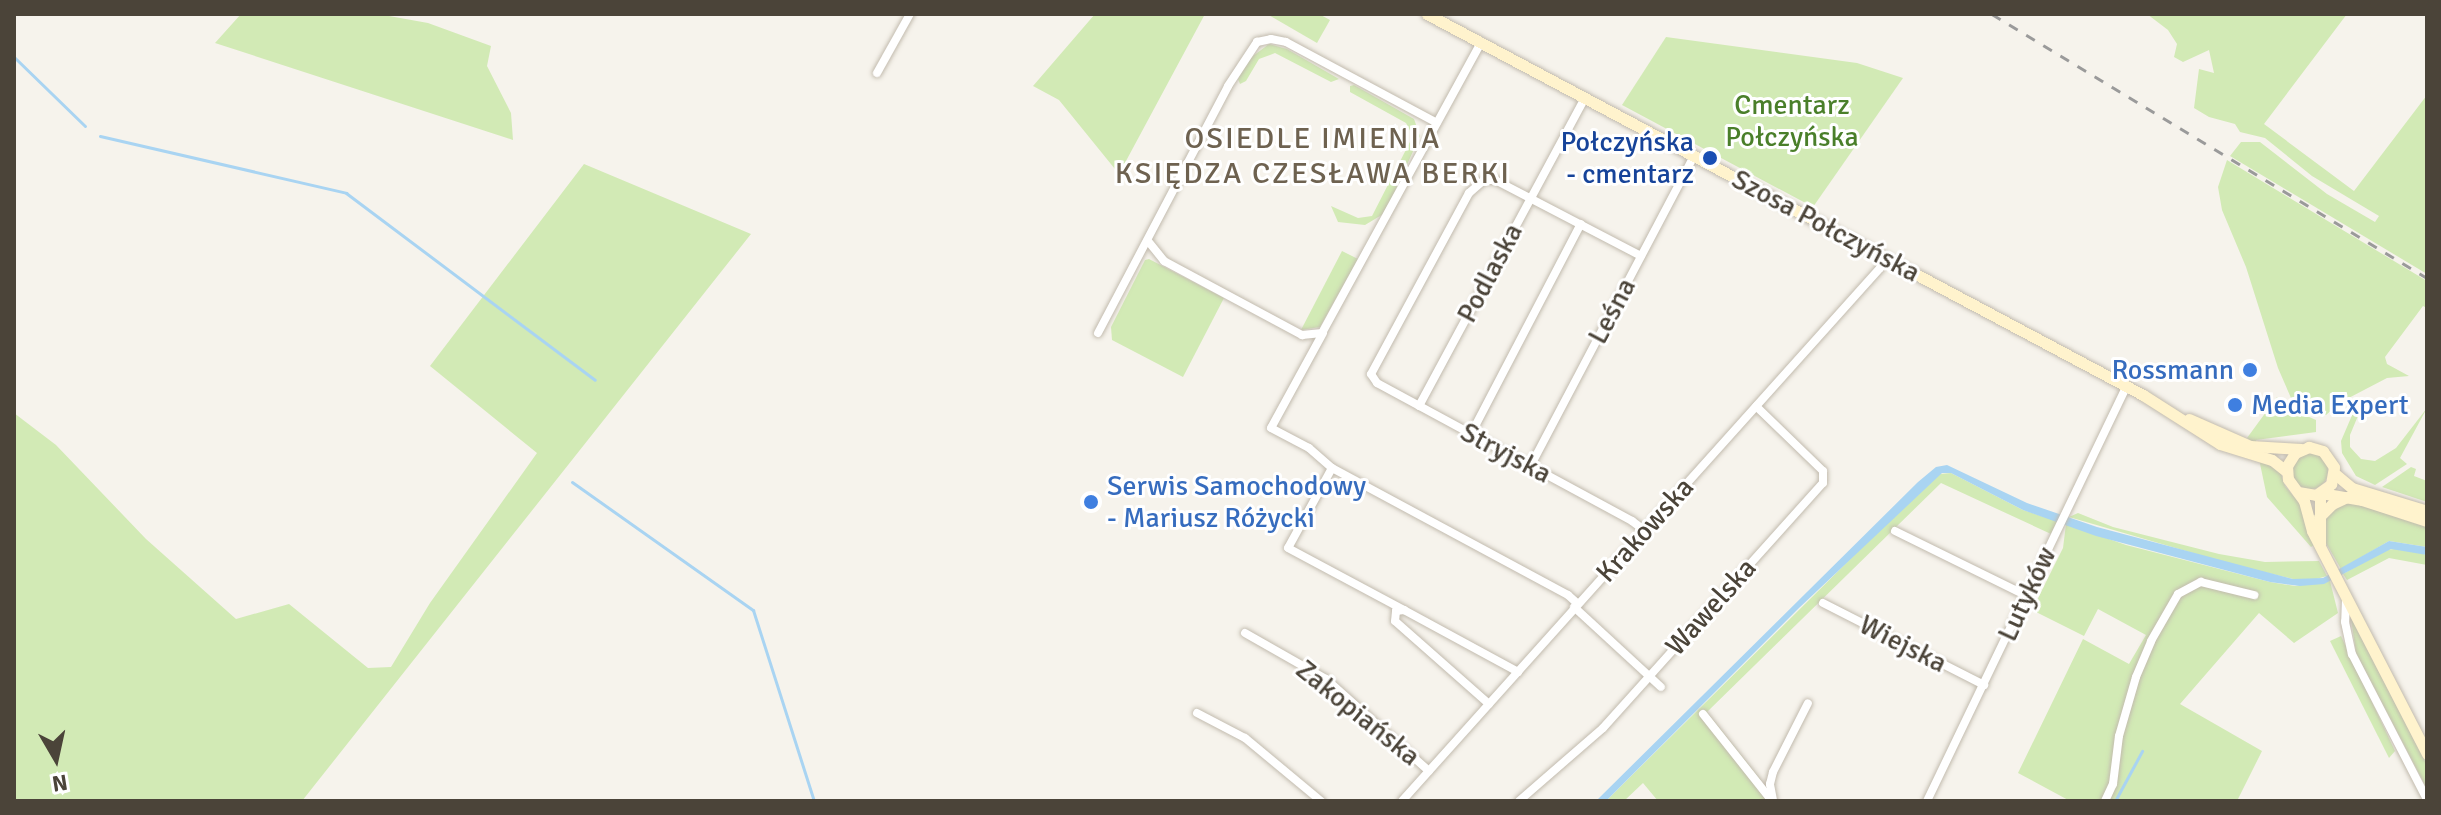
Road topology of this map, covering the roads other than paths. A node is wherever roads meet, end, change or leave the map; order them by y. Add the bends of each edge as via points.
1 (910, 14) edge
2 (1427, 14) edge
3 (1481, 42) junction
4 (877, 73) dead end
5 (1585, 98) junction
6 (1437, 123) junction
7 (1694, 156) junction
8 (1531, 198) junction
9 (1581, 224) junction
10 (1148, 241) junction
11 (1641, 256) junction
12 (1885, 257) junction
13 (1326, 329) junction
14 (1098, 333) dead end
15 (2127, 386) junction
16 (1419, 406) junction
17 (1756, 406) junction
18 (2182, 418) junction
19 (1471, 434) junction
20 (2302, 449) junction
21 (1530, 467) junction
22 (1332, 468) junction
23 (2286, 471) junction
24 (2334, 473) junction
25 (2298, 492) junction
26 (2321, 493) junction
27 (2348, 497) junction
28 (2427, 511) edge
29 (2319, 517) junction
30 (2427, 521) edge
31 (1644, 530) junction
32 (1895, 531) dead end
33 (2320, 545) junction
34 (2254, 595) dead end
35 (2027, 596) junction
36 (2346, 598) junction
37 (1823, 603) dead end
38 (1576, 606) junction
39 (1404, 610) junction
40 (1245, 633) dead end
41 (1518, 672) junction
42 (1649, 676) junction
43 (1984, 685) junction
44 (1661, 687) dead end
45 (1808, 703) dead end
46 (1489, 704) junction
47 (1197, 713) dead end
48 (1703, 714) dead end
49 (2427, 754) edge
50 (1429, 771) junction
51 (2427, 799) edge
52 (1321, 801) edge
53 (1402, 801) edge
54 (1519, 801) edge
55 (1773, 801) edge
56 (1927, 801) edge
57 (2105, 801) edge

1 - 4 street
2 - 3 main road, Szosa Połczyńska
3 - 5 main road, Szosa Połczyńska
3 - 6 street
5 - 7 main road, Szosa Połczyńska
5 - 8 street, Podlaska
6 - 10 street via 1286,42 1262,40 1240,64
6 - 13 street
7 - 11 street, Leśna
7 - 12 main road, Szosa Połczyńska
8 - 9 street
8 - 16 street, Podlaska
8 - 16 street, Stryjska via 1492,179 1475,186 1371,374 1377,383
9 - 11 street
9 - 19 street
10 - 13 street via 1164,261 1302,335 1319,335
10 - 14 street
11 - 21 street, Leśna
12 - 15 main road, Szosa Połczyńska
12 - 17 street, Krakowska
13 - 22 street via 1271,428 1316,452
15 - 18 main road, Szosa Połczyńska
15 - 35 street, Lutyków
16 - 19 street, Stryjska
17 - 31 street, Krakowska
17 - 42 street, Wawelska via 1823,471 1823,483
18 - 20 main road, Szosa Połczyńska via 2250,446
18 - 23 main road, Szosa Połczyńska via 2220,444 2272,460
19 - 21 street, Stryjska
20 - 23 main road
20 - 24 main road via 2326,453
21 - 31 street, Stryjska
22 - 38 street
22 - 39 street via 1288,548
23 - 25 main road
24 - 26 main road
24 - 28 main road via 2352,488
25 - 26 main road
25 - 33 main road
26 - 27 main road
26 - 29 main road
27 - 29 main road
27 - 30 main road
29 - 33 main road
31 - 38 street, Krakowska
32 - 35 street
33 - 36 main road
34 - 57 street via 2201,582 2178,594 2136,677
35 - 43 street, Lutyków
36 - 49 main road
36 - 51 street via 2352,654
37 - 43 street, Wiejska
38 - 41 street, Krakowska
38 - 42 street
39 - 41 street
39 - 46 street via 1396,611 1395,621
40 - 50 street, Zakopiańska via 1326,679
41 - 46 street, Krakowska
42 - 44 street
42 - 54 street, Wawelska via 1603,728
43 - 56 street, Lutyków
45 - 55 street via 1773,772
46 - 50 street, Krakowska
47 - 52 street via 1245,738
48 - 55 street
50 - 53 street, Krakowska

